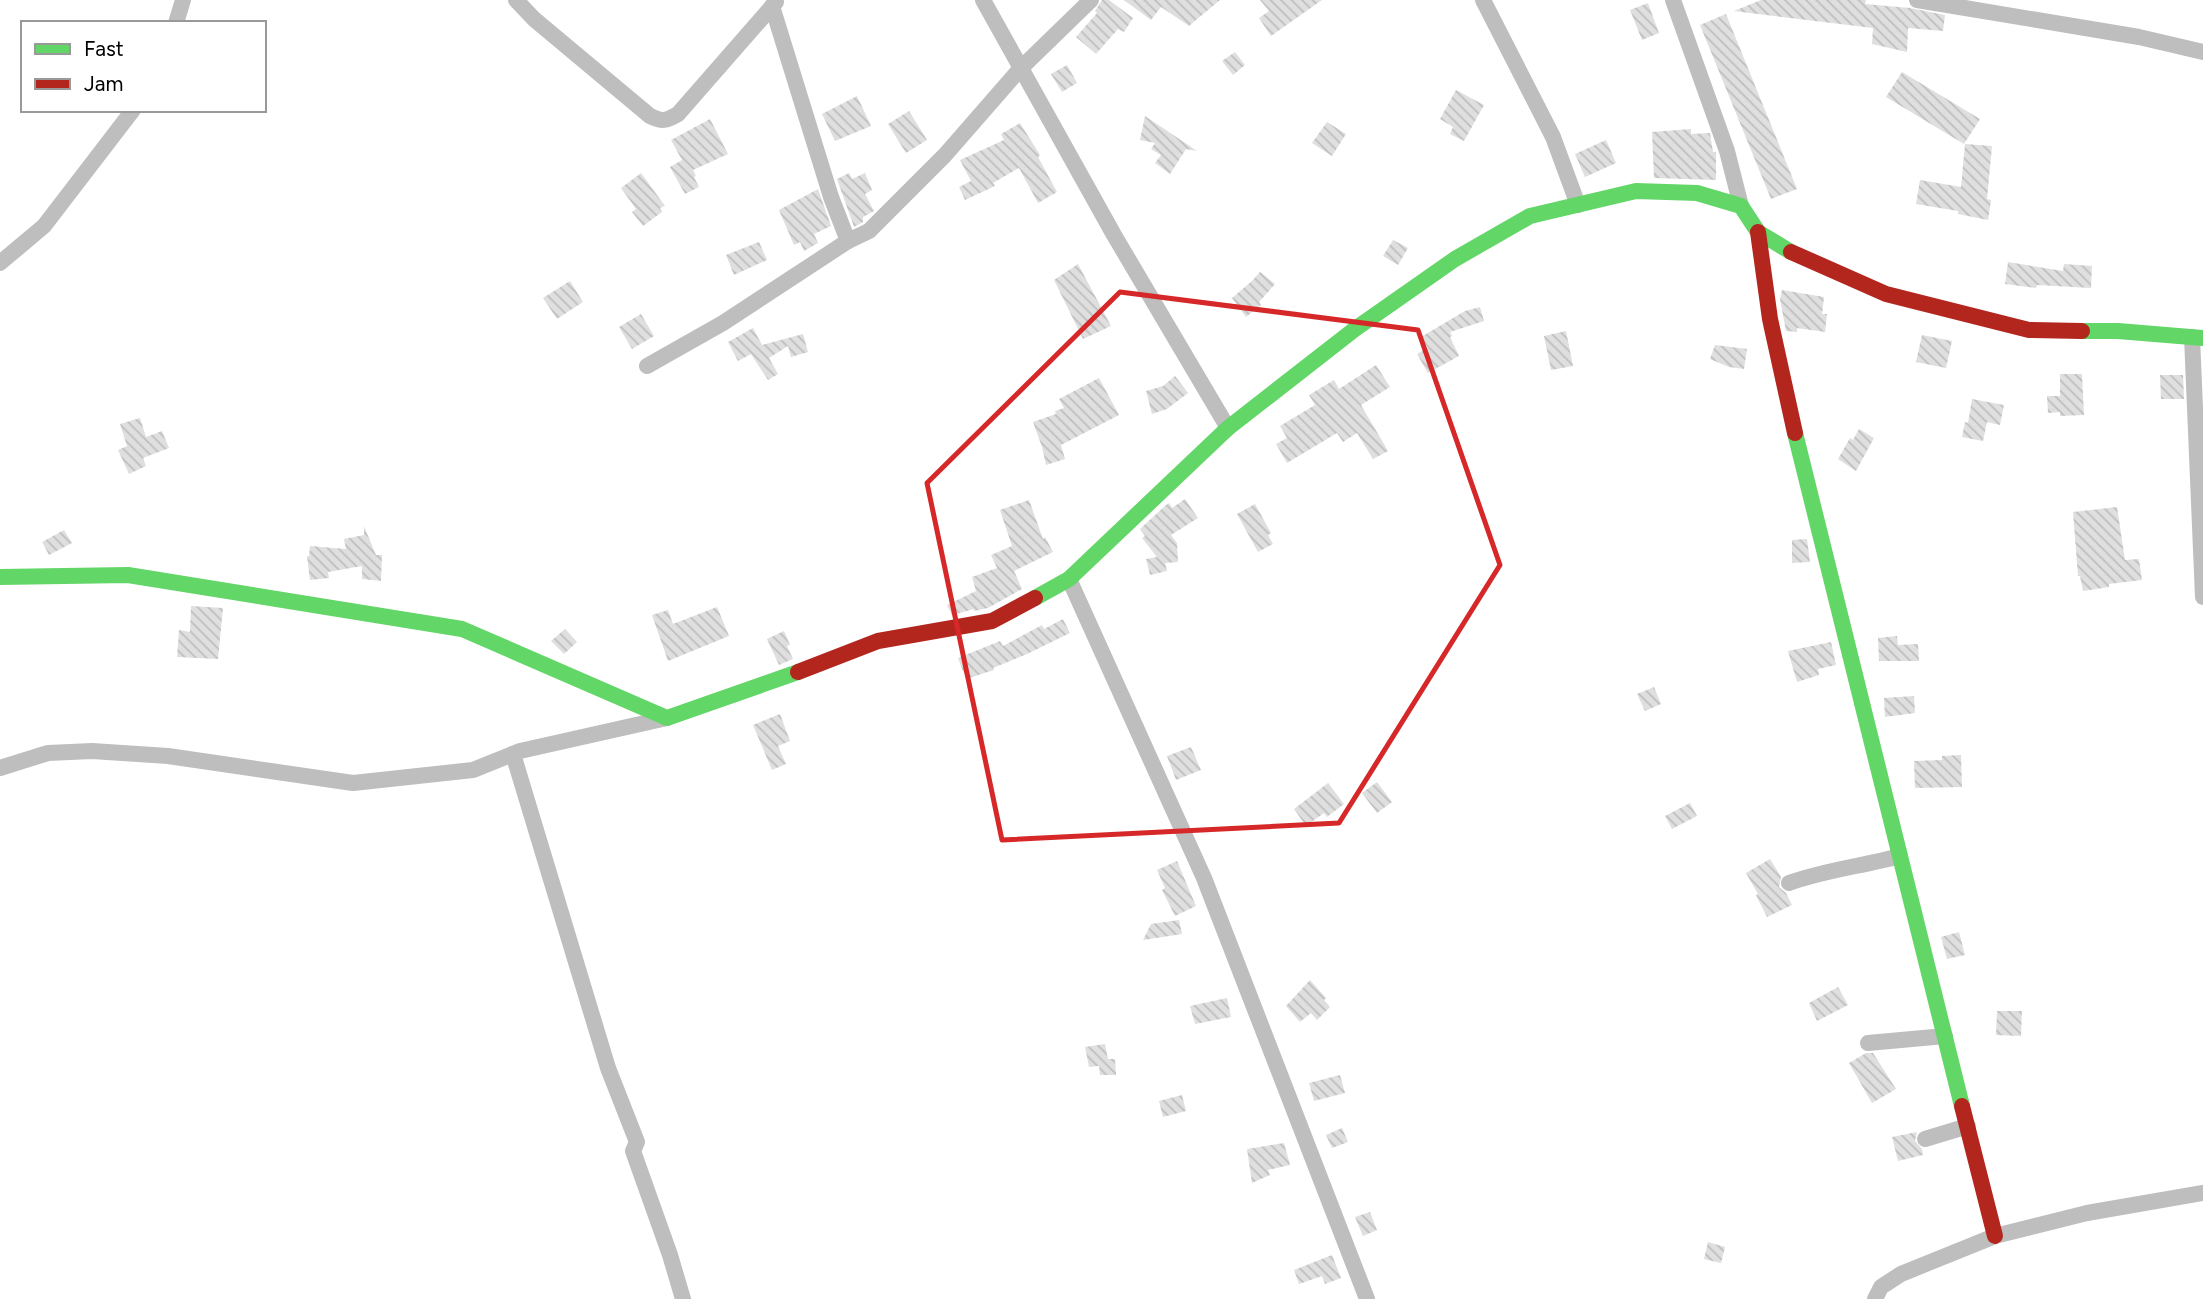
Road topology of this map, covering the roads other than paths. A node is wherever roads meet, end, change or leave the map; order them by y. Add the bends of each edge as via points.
1 (183, 0) edge
2 (516, 0) edge
3 (983, 0) edge
4 (1091, 0) edge
5 (1483, 0) edge
6 (1673, 0) edge
7 (1917, 0) edge
8 (1941, 2) edge
9 (775, 3) edge
10 (177, 21) edge
11 (2203, 52) edge
12 (1020, 69) junction
13 (132, 112) edge
14 (1578, 205) junction
15 (1741, 206) junction
16 (1758, 232) junction
17 (848, 241) junction
18 (0, 263) edge
19 (2197, 338) edge
20 (647, 366) dead end
21 (1228, 428) junction
22 (0, 577) edge
23 (1069, 579) junction
24 (2203, 597) edge
25 (667, 718) junction
26 (513, 754) junction
27 (0, 768) edge
28 (1900, 856) junction
29 (1789, 883) dead end
30 (1945, 1036) junction
31 (1868, 1043) dead end
32 (1968, 1126) junction
33 (1924, 1139) dead end
34 (2203, 1193) edge
35 (1995, 1236) junction
36 (683, 1299) edge
37 (1367, 1299) edge
38 (1875, 1299) edge

1 - 10 street
2 - 9 street via 660,121 678,114
3 - 12 street
4 - 12 street
5 - 14 street via 1553,137
6 - 15 street via 1727,151
7 - 8 street
8 - 11 street
9 - 17 street
12 - 17 street via 945,155 869,231
12 - 21 street
13 - 18 street via 44,226
14 - 15 street via 1636,191 1697,193
14 - 21 street via 1531,216 1455,260 1355,329
15 - 16 street
16 - 19 street via 1839,274 1927,306 2029,330
16 - 28 street via 1770,318 1801,462
17 - 20 street via 723,323
19 - 24 street
21 - 23 street
22 - 25 street via 128,575 462,629
23 - 25 street via 992,621 878,641
23 - 37 street via 1205,878
25 - 26 street
26 - 27 street via 473,770 353,783 168,755 92,751 48,753
26 - 36 street via 608,1068 637,1142 633,1151
28 - 29 street via 1818,872
28 - 30 street
30 - 31 street
30 - 32 street
32 - 33 street
32 - 35 street
34 - 35 street via 2087,1213
35 - 38 street via 1901,1274 1881,1287

